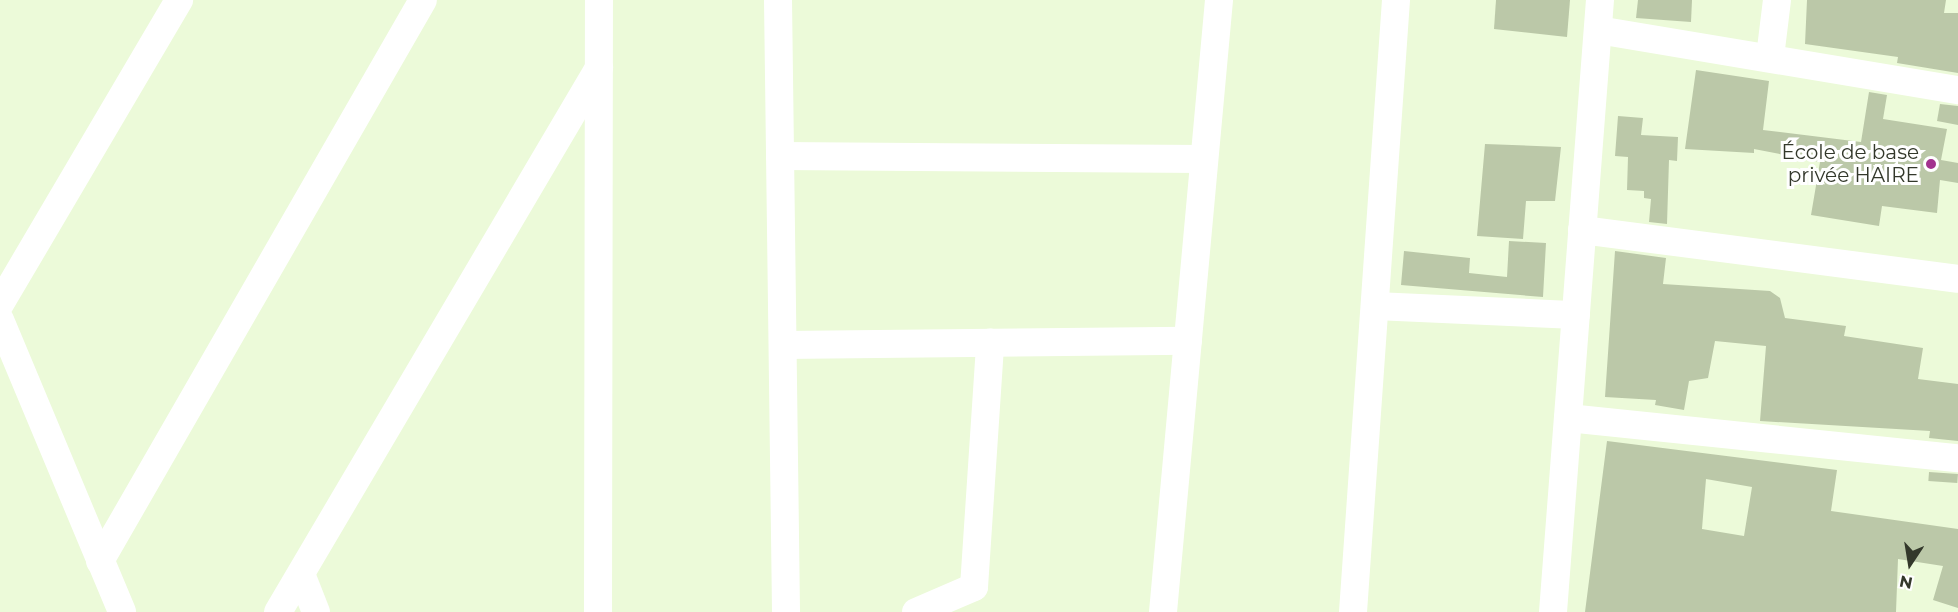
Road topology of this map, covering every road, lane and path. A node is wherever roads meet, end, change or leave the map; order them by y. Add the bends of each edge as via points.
1 (179, 0) edge
2 (423, 0) edge
3 (599, 0) edge
4 (778, 0) edge
5 (1219, 0) edge
6 (1396, 0) edge
7 (1600, 0) edge
8 (1777, 0) edge
9 (1598, 30) junction
10 (1770, 57) junction
11 (599, 68) junction
12 (1958, 90) edge
13 (780, 156) junction
14 (1204, 159) junction
15 (1582, 230) junction
16 (1958, 279) edge
17 (0, 304) edge
18 (1375, 306) junction
19 (1576, 315) junction
20 (0, 320) edge
21 (1188, 341) junction
22 (990, 343) junction
23 (783, 345) junction
24 (1568, 418) junction
25 (1958, 458) edge
26 (100, 561) junction
27 (301, 574) junction
28 (122, 612) edge
29 (278, 612) edge
30 (316, 612) edge
31 (598, 612) edge
32 (786, 612) edge
33 (916, 612) edge
34 (1163, 612) edge
35 (1353, 612) edge
36 (1553, 612) edge

1 - 17 street
2 - 26 street
3 - 11 street
4 - 13 street
5 - 14 street
6 - 18 street
7 - 9 street
8 - 10 street
9 - 10 street
9 - 15 street
10 - 12 street
11 - 27 street
11 - 31 street
13 - 14 street
13 - 23 street
14 - 21 street
15 - 16 street
15 - 19 street
18 - 19 street
18 - 35 street
19 - 24 street
20 - 26 street
21 - 22 street
21 - 34 street
22 - 23 street
22 - 33 street via 974,587
23 - 32 street
24 - 25 street
24 - 36 street
26 - 28 street
27 - 29 street
27 - 30 street

